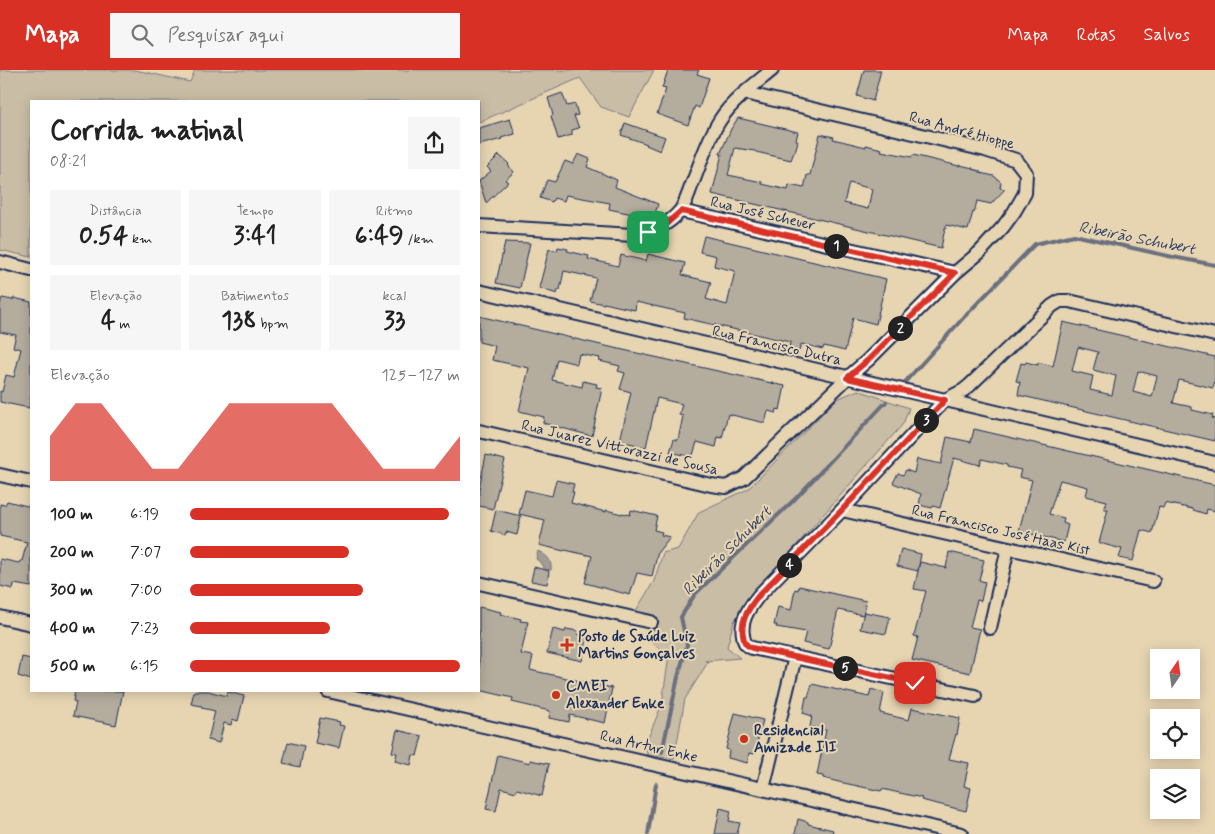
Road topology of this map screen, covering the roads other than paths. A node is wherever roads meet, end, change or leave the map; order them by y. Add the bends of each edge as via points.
1 (772, 70) edge
2 (745, 93) junction
3 (681, 211) junction
4 (480, 226) edge
5 (0, 262) edge
6 (30, 270) edge
7 (955, 273) junction
8 (480, 291) edge
9 (1215, 335) edge
10 (847, 378) junction
11 (945, 400) junction
12 (480, 431) edge
13 (793, 431) joint
14 (1215, 463) edge
15 (0, 475) edge
16 (30, 482) edge
17 (842, 510) junction
18 (1008, 548) junction
19 (1153, 581) dead end
20 (480, 583) edge
21 (0, 617) edge
22 (651, 622) dead end
23 (30, 624) edge
24 (990, 628) dead end
25 (795, 657) junction
26 (332, 692) edge
27 (975, 696) dead end
28 (763, 789) junction
29 (962, 834) edge

1 - 2 street
2 - 3 street via 729,108 712,132
2 - 7 street, Rua André Hioppe via 1016,160 1026,173 1025,193 1003,227
3 - 4 street via 666,224 633,235
3 - 7 street, Rua José Scheuer
5 - 6 street
7 - 10 street, Rua André Hioppe
8 - 10 street, Rua Francisco Dutra
9 - 11 street via 1060,301 968,386
10 - 11 street, Rua Francisco Dutra
10 - 13 street, Rua André Hioppe
11 - 14 street, Rua Francisco Dutra
11 - 17 street
12 - 13 street, Rua Juarez Vittorazzi de Sousa via 726,487 744,478
15 - 16 street
17 - 18 street, Rua Francisco José Haas Kist
17 - 25 street via 760,594 749,608 744,622 742,631 748,646
18 - 19 street, Rua Francisco José Haas Kist
18 - 24 street
20 - 22 street
21 - 23 street
25 - 27 street
25 - 28 street
26 - 28 street, Rua Artur Enke
28 - 29 street, Rua Artur Enke

